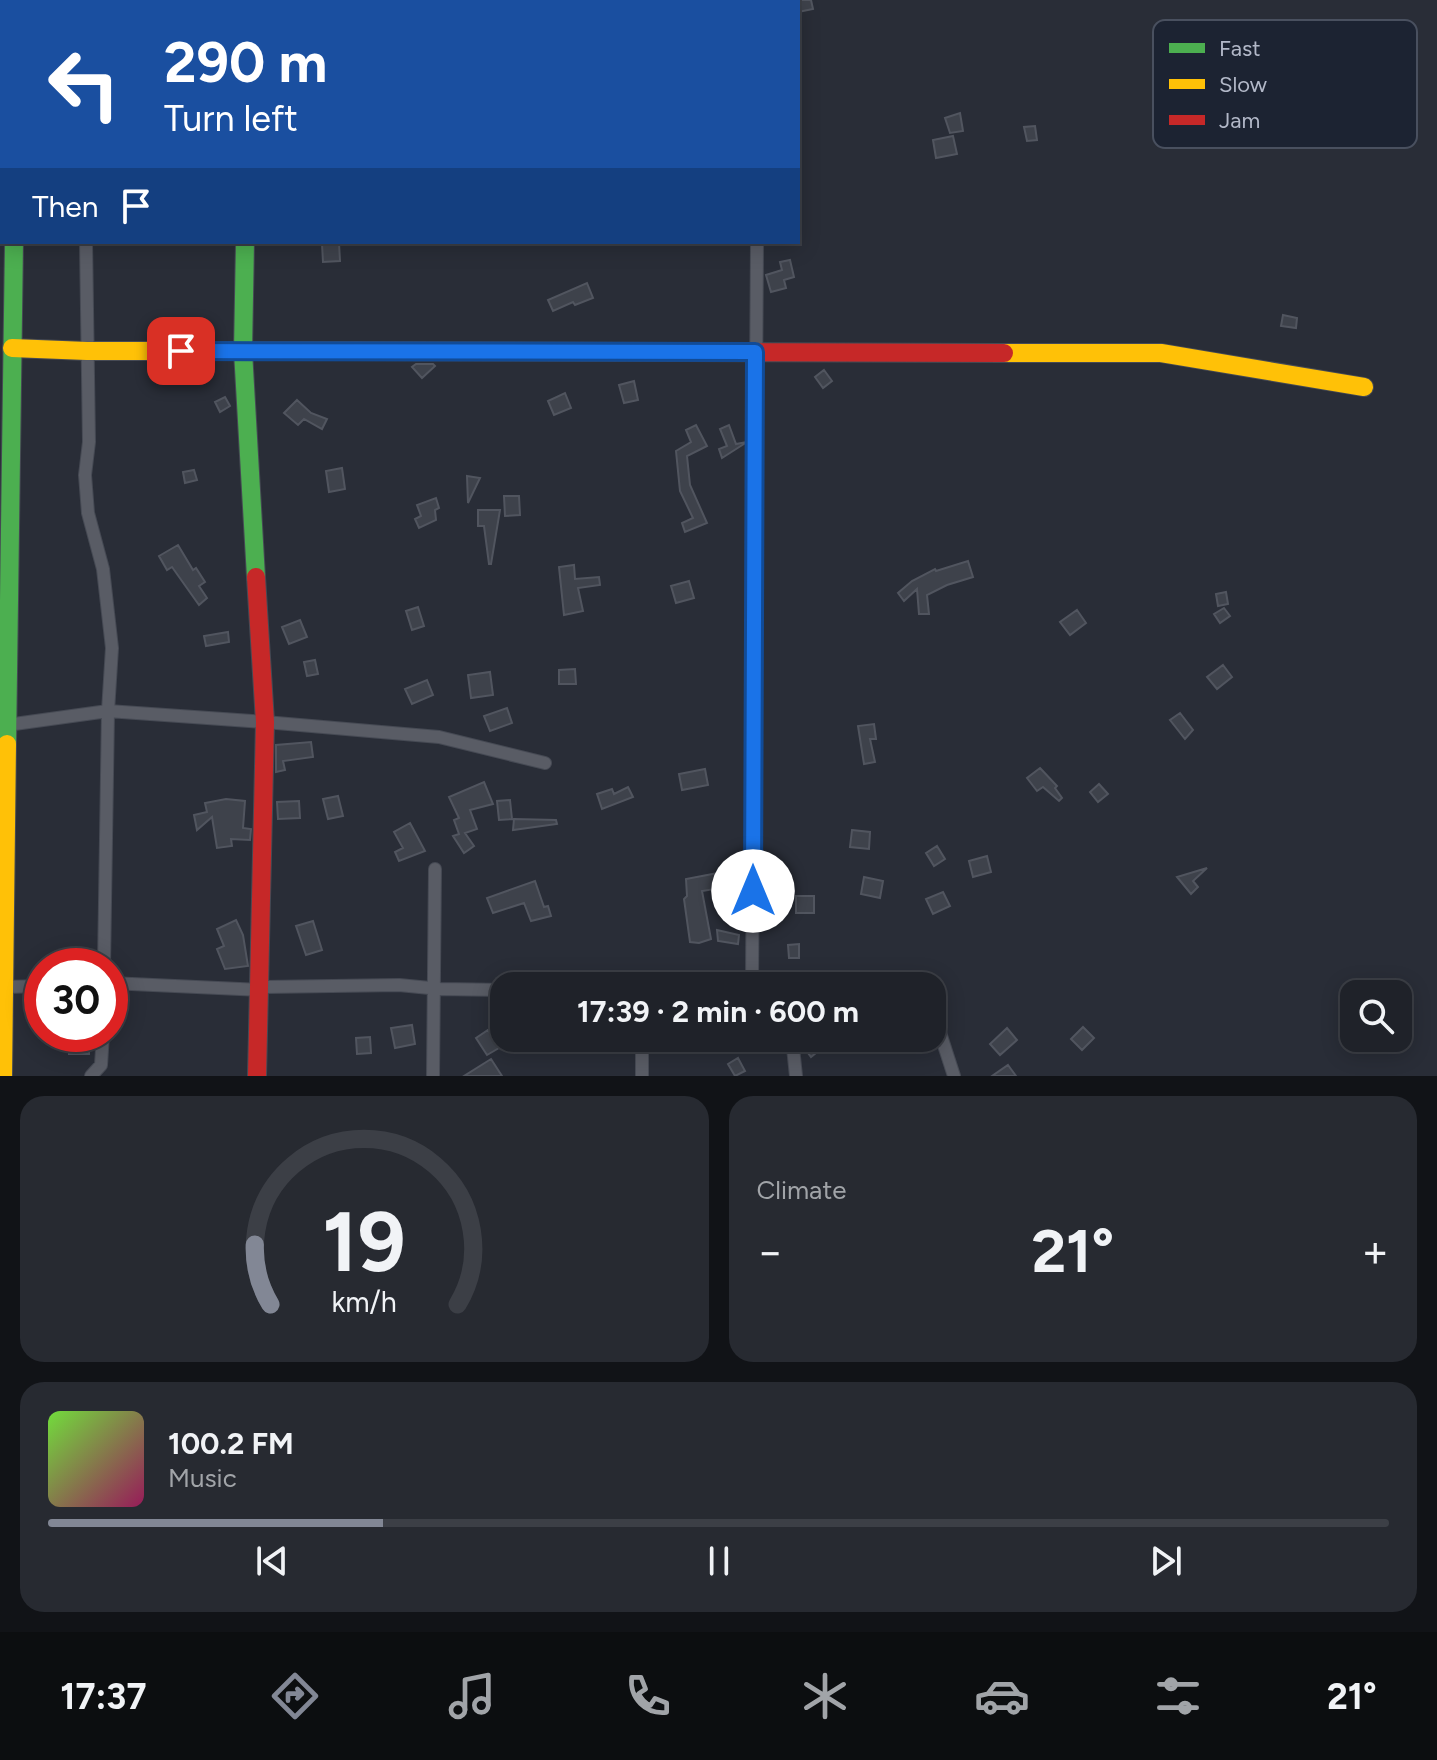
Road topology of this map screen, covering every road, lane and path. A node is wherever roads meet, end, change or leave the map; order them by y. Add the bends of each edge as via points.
1 (14, 244) edge
2 (86, 244) edge
3 (245, 244) edge
4 (757, 244) edge
5 (12, 348) junction
6 (87, 351) junction
7 (243, 351) junction
8 (755, 352) junction
9 (1364, 387) dead end
10 (108, 711) junction
11 (265, 722) junction
12 (7, 725) junction
13 (545, 763) dead end
14 (435, 869) dead end
15 (104, 948) edge
16 (752, 972) edge
17 (128, 984) edge
18 (24, 986) edge
19 (4, 987) junction
20 (433, 989) junction
21 (259, 990) junction
22 (490, 990) edge
23 (946, 1051) edge
24 (102, 1052) edge
25 (642, 1052) edge
26 (793, 1052) edge
27 (3, 1076) edge
28 (91, 1076) edge
29 (257, 1076) edge
30 (433, 1076) edge
31 (642, 1076) edge
32 (796, 1076) edge
33 (954, 1076) edge

1 - 5 street
2 - 6 street
3 - 7 street
4 - 8 street
5 - 6 street
5 - 12 street
6 - 7 street
6 - 10 street via 85,475 112,648
7 - 8 street
7 - 11 street
8 - 9 street via 1161,353
8 - 16 street
10 - 11 street
10 - 12 street
10 - 15 street
11 - 13 street via 439,737
11 - 21 street
12 - 19 street
14 - 20 street
17 - 21 street
18 - 19 street
19 - 27 street
20 - 21 street via 399,985
20 - 22 street
20 - 30 street
21 - 29 street
23 - 33 street
24 - 28 street via 101,1065
25 - 31 street
26 - 32 street

